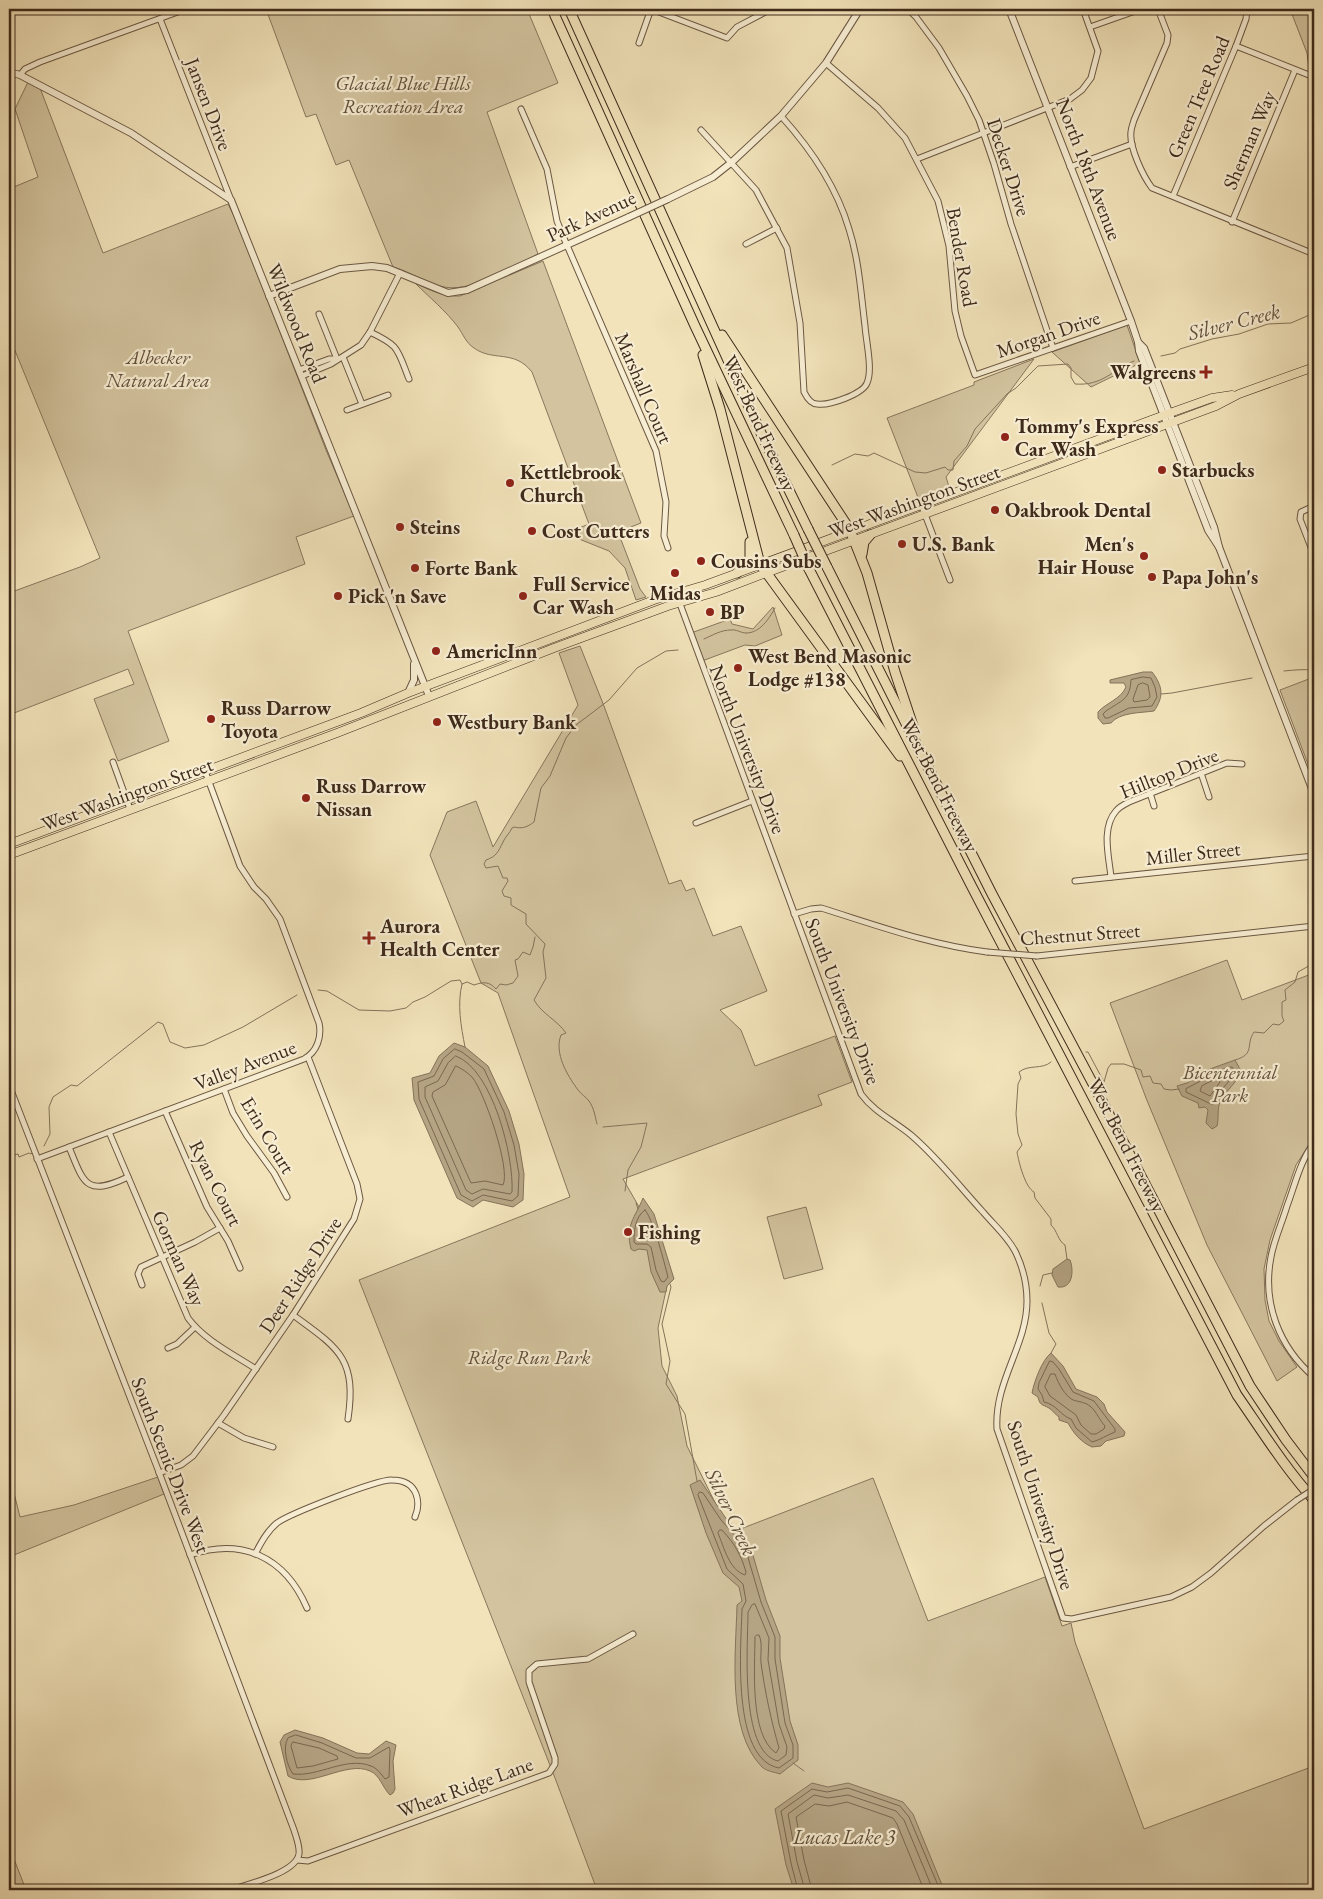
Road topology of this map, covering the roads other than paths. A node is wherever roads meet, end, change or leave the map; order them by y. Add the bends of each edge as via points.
1 (186, 9) edge
2 (552, 9) edge
3 (569, 9) edge
4 (651, 9) edge
5 (771, 9) edge
6 (860, 9) edge
7 (908, 9) edge
8 (1009, 9) edge
9 (1083, 9) edge
10 (1141, 9) edge
11 (1158, 9) edge
12 (1247, 9) edge
13 (160, 19) junction
14 (1090, 27) junction
15 (639, 43) dead end
16 (1236, 46) junction
17 (826, 63) junction
18 (1295, 70) junction
19 (9, 72) edge
20 (20, 76) junction
21 (1314, 78) edge
22 (1047, 108) junction
23 (521, 109) dead end
24 (781, 116) junction
25 (701, 130) dead end
26 (983, 133) junction
27 (1132, 144) junction
28 (917, 159) junction
29 (732, 162) junction
30 (1070, 166) junction
31 (1173, 196) junction
32 (231, 200) junction
33 (1232, 222) junction
34 (777, 228) junction
35 (746, 244) dead end
36 (567, 245) junction
37 (1314, 254) edge
38 (400, 273) junction
39 (269, 296) junction
40 (319, 314) dead end
41 (708, 314) junction
42 (1131, 321) junction
43 (694, 326) junction
44 (370, 332) junction
45 (1053, 348) junction
46 (343, 357) junction
47 (337, 359) junction
48 (1314, 366) edge
49 (301, 373) junction
50 (975, 375) joint
51 (409, 379) dead end
52 (1238, 394) junction
53 (388, 395) dead end
54 (362, 404) junction
55 (347, 410) dead end
56 (1166, 414) junction
57 (1170, 423) junction
58 (921, 504) junction
59 (1314, 506) edge
60 (925, 514) junction
61 (850, 530) junction
62 (750, 532) junction
63 (870, 535) junction
64 (855, 540) junction
65 (668, 548) dead end
66 (1314, 555) edge
67 (862, 557) junction
68 (760, 564) junction
69 (737, 573) junction
70 (766, 574) junction
71 (950, 580) dead end
72 (676, 593) junction
73 (678, 603) junction
74 (413, 658) junction
75 (425, 687) junction
76 (408, 693) junction
77 (429, 696) junction
78 (112, 762) dead end
79 (1242, 764) dead end
80 (205, 771) junction
81 (1201, 773) junction
82 (209, 780) junction
83 (937, 784) junction
84 (921, 785) junction
85 (1150, 793) junction
86 (1314, 794) edge
87 (1209, 797) dead end
88 (126, 799) junction
89 (752, 801) junction
90 (1154, 806) dead end
91 (130, 809) junction
92 (696, 823) dead end
93 (9, 844) edge
94 (9, 855) edge
95 (1314, 856) edge
96 (1111, 877) junction
97 (1075, 881) dead end
98 (794, 914) junction
99 (1314, 926) edge
100 (308, 1057) junction
101 (9, 1085) edge
102 (224, 1089) junction
103 (165, 1111) junction
104 (109, 1132) junction
105 (1314, 1143) edge
106 (69, 1147) junction
107 (37, 1159) junction
108 (128, 1177) junction
109 (287, 1197) dead end
110 (220, 1228) junction
111 (162, 1256) junction
112 (240, 1268) dead end
113 (142, 1285) dead end
114 (293, 1315) junction
115 (195, 1327) junction
116 (168, 1348) dead end
117 (256, 1369) junction
118 (1314, 1377) edge
119 (348, 1419) dead end
120 (218, 1423) junction
121 (273, 1447) dead end
122 (159, 1473) junction
123 (1314, 1477) edge
124 (1314, 1489) edge
125 (1314, 1500) edge
126 (415, 1516) dead end
127 (255, 1554) junction
128 (190, 1556) junction
129 (308, 1608) dead end
130 (633, 1634) dead end
131 (297, 1860) junction
132 (231, 1890) edge

1 - 13 street
2 - 43 highway, West Bend Freeway
3 - 41 highway, West Bend Freeway
4 - 5 street via 727,38 737,27
4 - 15 street
6 - 17 street, Park Avenue
7 - 26 street, Decker Drive via 939,48 967,96
8 - 22 street, North 18th Avenue
9 - 14 street
10 - 14 street
11 - 27 street via 1168,36 1167,43 1134,120
12 - 16 street, Green Tree Road
13 - 20 street via 40,62 25,69
13 - 32 street, Jansen Drive
14 - 22 street via 1098,50 1091,78 1070,99
16 - 18 street
16 - 31 street, Green Tree Road
17 - 24 street, Park Avenue
17 - 28 street, Bender Road via 878,108 905,138
18 - 21 street
18 - 33 street, Sherman Way
19 - 20 street
20 - 32 street via 131,133
22 - 26 street
22 - 30 street, North 18th Avenue
23 - 36 street, Marshall Court via 547,169 557,221
24 - 29 street, Park Avenue
24 - 34 street via 805,143 824,172 850,229 869,365 868,382 862,391 828,404 816,404 804,392 800,323 787,248
25 - 29 street
26 - 28 street
26 - 45 street, Decker Drive
27 - 30 street
27 - 31 street via 1152,188
28 - 50 street, Bender Road via 938,201 949,246 955,311
29 - 34 street via 756,190
29 - 36 street, Park Avenue, bridge via 713,177
30 - 42 street, North 18th Avenue
31 - 33 street
32 - 39 street, Wildwood Road
33 - 37 street
34 - 35 street
36 - 38 street, Park Avenue via 467,290 448,292
36 - 65 street, Marshall Court via 656,451 666,502 664,536
38 - 39 street, Park Avenue via 372,266 340,268
38 - 44 street
39 - 49 street, Wildwood Road
40 - 47 street
41 - 61 highway
41 - 83 highway, West Bend Freeway, bridge via 760,431
42 - 45 street, Morgan Drive
42 - 56 street, North 18th Avenue via 1138,342 1144,348
43 - 62 highway via 720,409
43 - 84 highway, West Bend Freeway, bridge via 809,569
44 - 46 street via 361,345
44 - 51 street via 390,341 396,348
45 - 50 street, Morgan Drive
46 - 47 street
46 - 54 street
47 - 49 street via 329,359
48 - 52 main road, West Washington Street
49 - 74 street, Wildwood Road
52 - 56 main road, West Washington Street via 1212,398
52 - 57 main road, West Washington Street
53 - 54 street
54 - 55 street
56 - 57 street, North 18th Avenue
56 - 58 main road, West Washington Street
57 - 60 main road, West Washington Street
57 - 86 street, North 18th Avenue via 1214,527
58 - 60 street
58 - 61 main road, West Washington Street
59 - 66 street via 1301,512 1300,519
60 - 63 main road, West Washington Street
60 - 71 street
61 - 64 highway
61 - 68 main road, West Washington Street
62 - 68 highway
62 - 69 highway via 750,559
63 - 64 main road, West Washington Street
63 - 67 highway via 864,542
64 - 67 highway
64 - 70 main road, West Washington Street
67 - 83 highway via 905,703
68 - 69 main road, West Washington Street
68 - 70 highway
69 - 72 main road, West Washington Street
70 - 73 main road, West Washington Street
70 - 84 highway
72 - 73 street, North University Drive
72 - 75 main road, West Washington Street
73 - 77 main road, West Washington Street
73 - 89 street, North University Drive
74 - 75 street, Wildwood Road
74 - 76 street via 414,680
75 - 76 main road, West Washington Street
75 - 77 street, Wildwood Road
76 - 80 main road, West Washington Street
77 - 82 main road, West Washington Street
78 - 88 street
79 - 81 street, Hilltop Drive via 1227,763
80 - 82 street, Valley Avenue
80 - 88 main road, West Washington Street
81 - 85 street, Hilltop Drive
81 - 87 street
82 - 91 main road, West Washington Street
82 - 100 street, Valley Avenue via 240,866 280,919 319,1023 317,1046
83 - 123 highway, West Bend Freeway via 1250,1386
84 - 125 highway, West Bend Freeway via 1237,1395 1277,1454
85 - 90 street
85 - 96 street, Hilltop Drive via 1116,811 1108,824
88 - 91 street
88 - 93 main road, West Washington Street
89 - 92 street
89 - 98 street, North University Drive
91 - 94 main road, West Washington Street
95 - 96 street, Miller Street
96 - 97 street, Miller Street
98 - 99 street, Chestnut Street, bridge via 821,908 956,948 1037,956
98 - 124 street, South University Drive, bridge via 861,1094 868,1104 933,1155 1010,1244 1020,1263 1027,1310 999,1399 997,1429 1063,1618 1072,1619 1171,1597 1192,1588 1296,1500
100 - 102 street, Valley Avenue
100 - 114 street, Deer Ridge Drive via 360,1199 354,1219
101 - 107 street, South Scenic Drive West
102 - 103 street, Valley Avenue
102 - 109 street, Erin Court via 233,1113
103 - 104 street, Valley Avenue
103 - 110 street, Ryan Court via 207,1207
104 - 106 street, Valley Avenue
104 - 108 street, Gorman Way
105 - 118 street via 1301,1164 1271,1256 1268,1278 1272,1315 1281,1338
106 - 107 street, Valley Avenue
106 - 108 street via 81,1176 89,1184 103,1187
107 - 122 street, South Scenic Drive West
108 - 111 street, Gorman Way
110 - 111 street
110 - 112 street, Ryan Court
111 - 113 street via 140,1269 138,1274
111 - 115 street, Gorman Way
114 - 117 street, Deer Ridge Drive
114 - 119 street via 339,1353 351,1385
115 - 116 street
115 - 117 street, Gorman Way
117 - 120 street, Deer Ridge Drive
120 - 121 street via 244,1438
120 - 122 street, Deer Ridge Drive via 193,1456 181,1465
122 - 128 street, South Scenic Drive West
126 - 127 street via 418,1504 415,1491 404,1482 384,1480 284,1518 269,1532
127 - 128 street via 236,1548 218,1548
127 - 129 street via 272,1562 291,1580
128 - 131 street, South Scenic Drive West via 285,1806 299,1846
130 - 131 street, Wheat Ridge Lane via 588,1659 537,1664 529,1672 529,1682 555,1758 549,1773 308,1861
131 - 132 street via 286,1870

